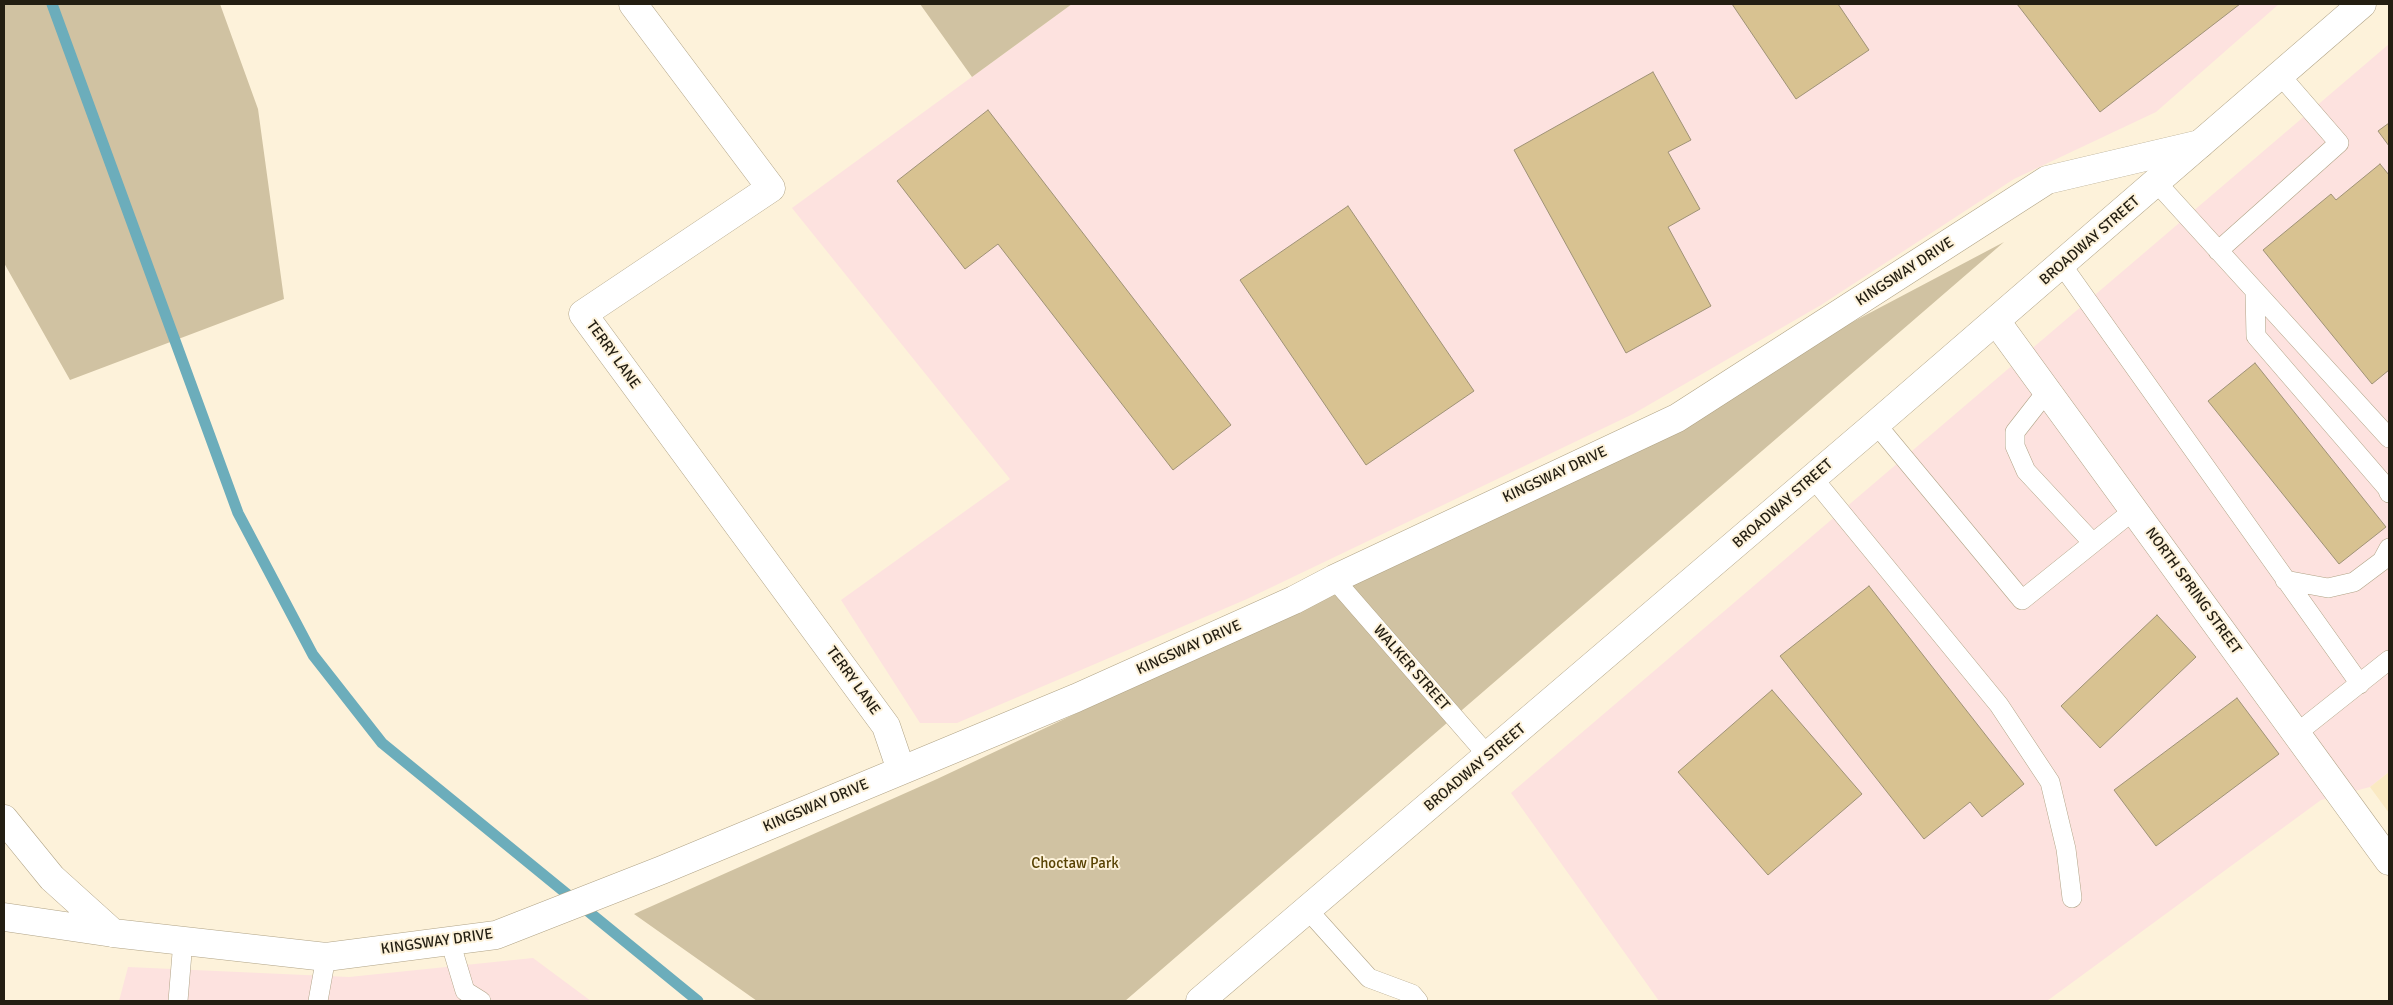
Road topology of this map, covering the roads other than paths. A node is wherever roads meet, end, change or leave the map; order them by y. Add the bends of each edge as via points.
1 (633, 4) edge
2 (2362, 4) edge
3 (2280, 75) junction
4 (2200, 144) junction
5 (2157, 184) junction
6 (2218, 251) junction
7 (2062, 265) junction
8 (2255, 292) junction
9 (1996, 321) junction
10 (2047, 391) junction
11 (1876, 424) junction
12 (2389, 438) edge
13 (1813, 478) junction
14 (2389, 493) edge
15 (2134, 510) junction
16 (2093, 544) junction
17 (2389, 548) edge
18 (1334, 579) junction
19 (2285, 580) junction
20 (2389, 660) edge
21 (2360, 684) junction
22 (2297, 733) junction
23 (1489, 757) junction
24 (901, 770) junction
25 (4, 819) edge
26 (2389, 861) edge
27 (2072, 898) dead end
28 (1307, 910) junction
29 (4, 917) edge
30 (113, 933) junction
31 (183, 941) junction
32 (450, 941) junction
33 (326, 957) junction
34 (461, 996) edge
35 (178, 1001) edge
36 (318, 1001) edge
37 (481, 1001) edge
38 (1200, 1001) edge
39 (1418, 1001) edge

1 - 24 street, TERRY LANE via 772,188 583,314 886,726
2 - 3 street, BROADWAY STREET
3 - 4 street, BROADWAY STREET
3 - 6 lane via 2339,143
4 - 5 street, BROADWAY STREET
4 - 18 street, KINGSWAY DRIVE via 2047,180 1677,418
5 - 6 lane
5 - 7 street, BROADWAY STREET
6 - 8 lane
7 - 9 street, BROADWAY STREET
7 - 19 lane
8 - 12 lane
8 - 14 lane via 2256,336
9 - 10 street, NORTH SPRING STREET
9 - 11 street, BROADWAY STREET
10 - 15 street, NORTH SPRING STREET
10 - 16 lane via 2015,432 2014,446 2026,471
11 - 13 street, BROADWAY STREET
11 - 16 lane via 2022,600
13 - 23 street, BROADWAY STREET
13 - 27 lane via 2000,705 2050,782 2066,849
15 - 16 lane
15 - 22 street, NORTH SPRING STREET
17 - 19 lane via 2382,561 2354,582 2328,588
18 - 23 lane, WALKER STREET
18 - 24 street, KINGSWAY DRIVE via 1076,698
19 - 21 lane
20 - 21 lane
21 - 22 lane
22 - 26 street, NORTH SPRING STREET
23 - 28 street, BROADWAY STREET
24 - 32 street, KINGSWAY DRIVE via 496,935
25 - 30 street via 52,878
28 - 38 street, BROADWAY STREET
28 - 39 lane via 1369,978 1412,994
29 - 30 street, KINGSWAY DRIVE
30 - 31 street, KINGSWAY DRIVE
31 - 33 street, KINGSWAY DRIVE
31 - 35 lane
32 - 33 street, KINGSWAY DRIVE
32 - 34 lane
33 - 36 lane
34 - 37 lane

